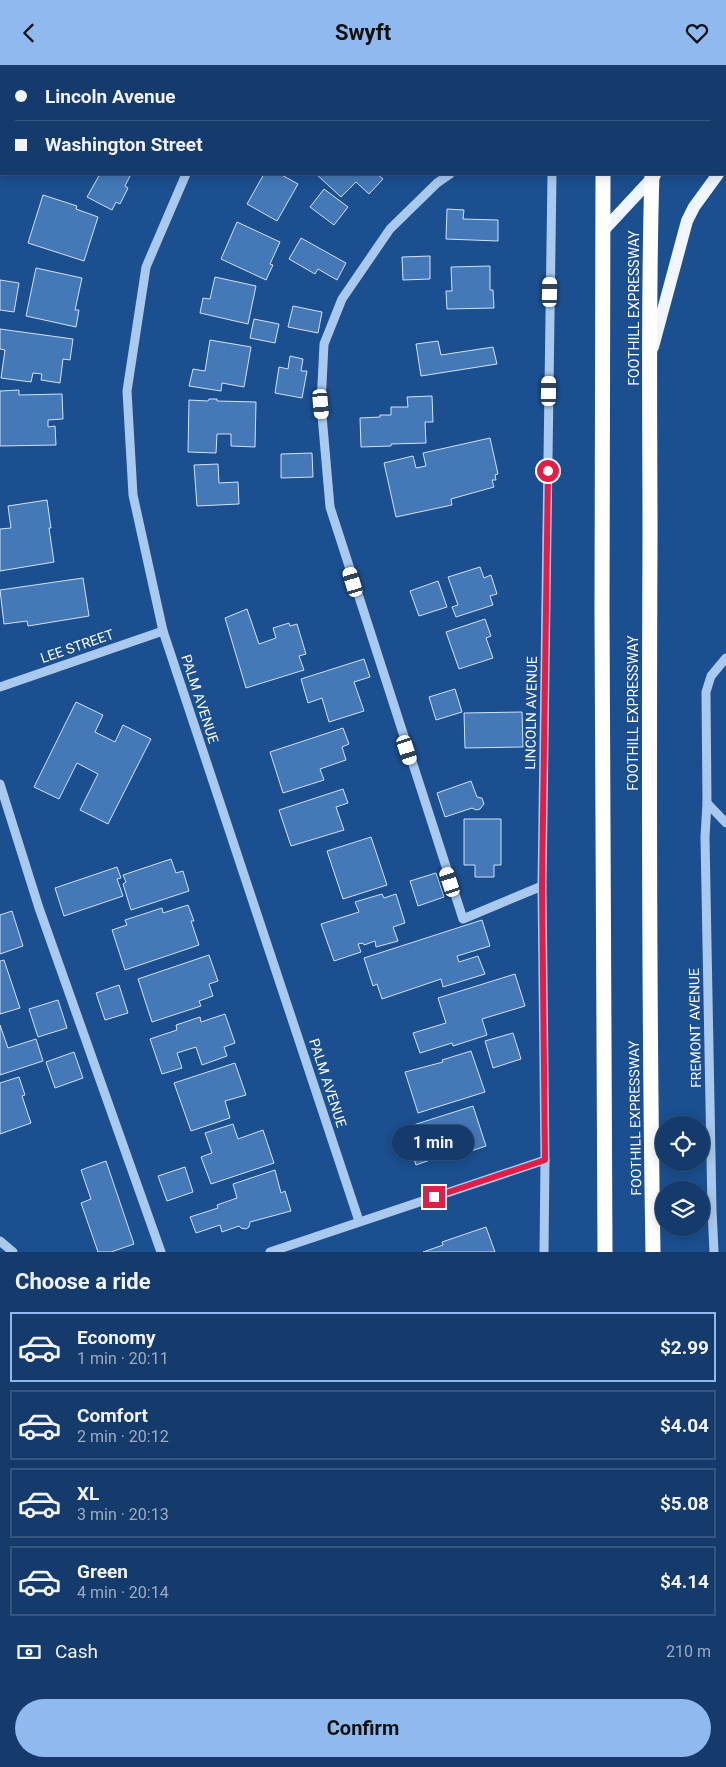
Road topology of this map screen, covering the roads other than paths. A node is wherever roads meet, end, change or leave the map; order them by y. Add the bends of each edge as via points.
1 (186, 175) edge
2 (448, 175) edge
3 (552, 175) edge
4 (603, 175) edge
5 (717, 175) edge
6 (653, 176) edge
7 (602, 232) junction
8 (650, 357) junction
9 (163, 631) junction
10 (726, 658) edge
11 (0, 687) edge
12 (0, 783) edge
13 (707, 803) junction
14 (726, 823) edge
15 (542, 886) junction
16 (545, 1160) junction
17 (360, 1221) junction
18 (0, 1241) edge
19 (13, 1252) edge
20 (161, 1252) edge
21 (270, 1252) edge
22 (544, 1252) edge
23 (605, 1252) edge
24 (653, 1252) edge
25 (714, 1252) edge

1 - 9 street, PALM AVENUE via 146,267 127,391 133,495
2 - 15 street via 436,183 390,229 342,299 324,344 321,404 330,507 462,919
3 - 15 street, LINCOLN AVENUE
4 - 7 highway
5 - 8 main road via 687,221
6 - 7 main road
6 - 8 highway, FOOTHILL EXPRESSWAY
7 - 23 highway
8 - 24 highway, FOOTHILL EXPRESSWAY
9 - 11 street, LEE STREET
9 - 17 street, PALM AVENUE
10 - 13 street, FREMONT AVENUE via 710,676 706,692
12 - 20 street via 39,908
13 - 14 street
13 - 25 street, FREMONT AVENUE via 705,837
15 - 16 street, LINCOLN AVENUE
16 - 17 street
16 - 22 street, LINCOLN AVENUE
17 - 21 street
18 - 19 street

